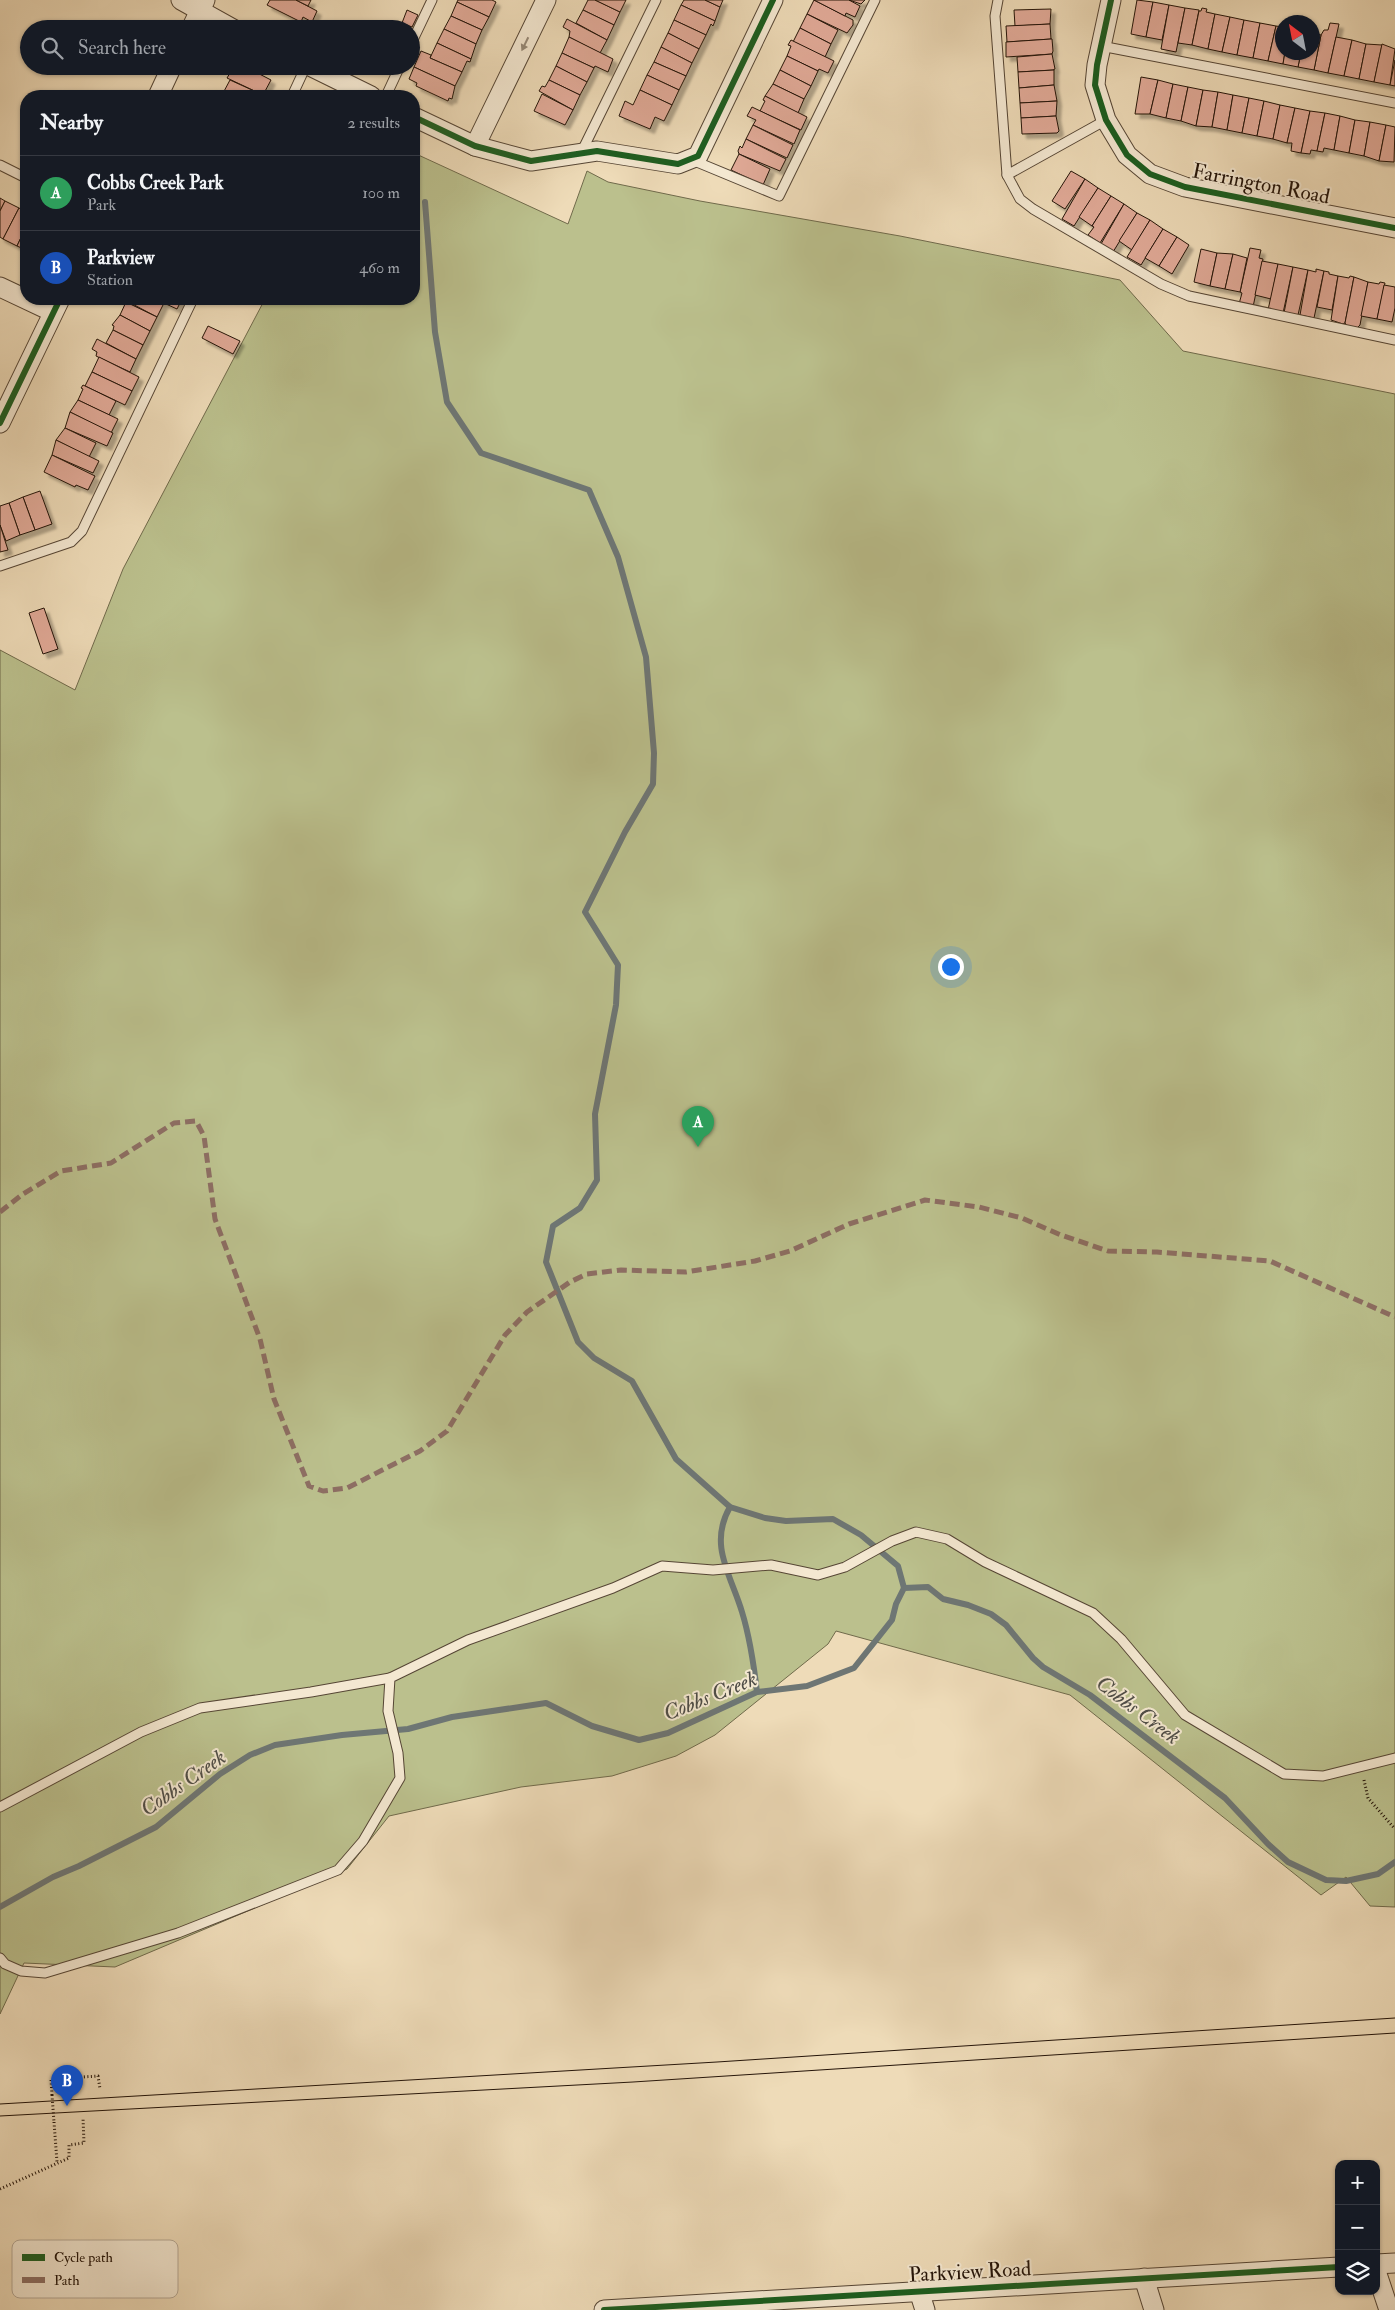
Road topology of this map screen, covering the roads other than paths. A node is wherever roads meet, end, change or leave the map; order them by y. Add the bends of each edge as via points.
1 (181, 0) edge
2 (432, 0) edge
3 (546, 0) edge
4 (656, 0) edge
5 (773, 0) edge
6 (875, 0) edge
7 (998, 0) edge
8 (1111, 0) edge
9 (202, 5) edge
10 (195, 20) edge
11 (221, 20) edge
12 (420, 25) edge
13 (1101, 46) junction
14 (168, 75) edge
15 (302, 75) edge
16 (328, 75) edge
17 (396, 75) edge
18 (161, 90) edge
19 (295, 90) edge
20 (359, 90) edge
21 (389, 90) edge
22 (1395, 103) edge
23 (420, 120) edge
24 (1106, 120) junction
25 (475, 146) junction
26 (581, 154) junction
27 (690, 159) junction
28 (0, 165) edge
29 (20, 175) edge
30 (1006, 175) junction
31 (1395, 228) edge
32 (0, 286) edge
33 (20, 293) edge
34 (190, 305) edge
35 (56, 306) edge
36 (1395, 340) edge
37 (6, 396) edge
38 (0, 423) edge
39 (0, 566) edge
40 (390, 1678) junction
41 (1395, 1758) edge
42 (0, 1807) edge
43 (0, 1958) edge
44 (1395, 2263) edge
45 (1380, 2264) edge
46 (1335, 2266) edge
47 (1144, 2278) junction
48 (1380, 2283) edge
49 (918, 2292) junction
50 (688, 2308) edge
51 (604, 2310) edge
52 (925, 2310) edge
53 (1154, 2310) edge
54 (1389, 2310) edge

1 - 9 street
2 - 12 lane
3 -> 25 street
4 - 26 lane
5 - 27 street via 698,156
6 - 27 lane via 779,196
7 - 30 lane via 995,16
8 - 13 street, Farrington Road
9 - 10 street
9 - 11 street
13 - 22 lane
13 - 24 street, Farrington Road via 1095,85
14 - 18 street
15 - 19 lane
16 - 20 street
17 - 21 lane
23 - 25 street
24 - 30 lane
24 - 31 street, Farrington Road via 1128,155 1150,174 1185,187
25 - 26 street via 531,161
26 - 27 street via 597,151 678,164
28 - 29 lane
30 - 36 lane via 1020,198 1033,209 1161,284 1189,296
32 - 33 street
34 - 39 lane via 82,531 71,542
35 - 37 street
37 - 38 street
40 - 41 lane via 468,1640 613,1588 662,1566 713,1570 771,1565 818,1575 845,1567 892,1541 916,1532 947,1539 986,1562 1093,1614 1121,1639 1184,1715 1284,1774 1323,1776
40 - 42 lane via 200,1708 142,1732
40 - 43 lane via 388,1711 400,1778 363,1841 338,1870 178,1933 46,1973 21,1971
44 - 45 street
46 - 47 street, Parkview Road
47 - 49 street, Parkview Road
47 - 53 street
48 - 54 street
49 - 50 street, Parkview Road
49 - 52 street
50 - 51 street, Parkview Road

